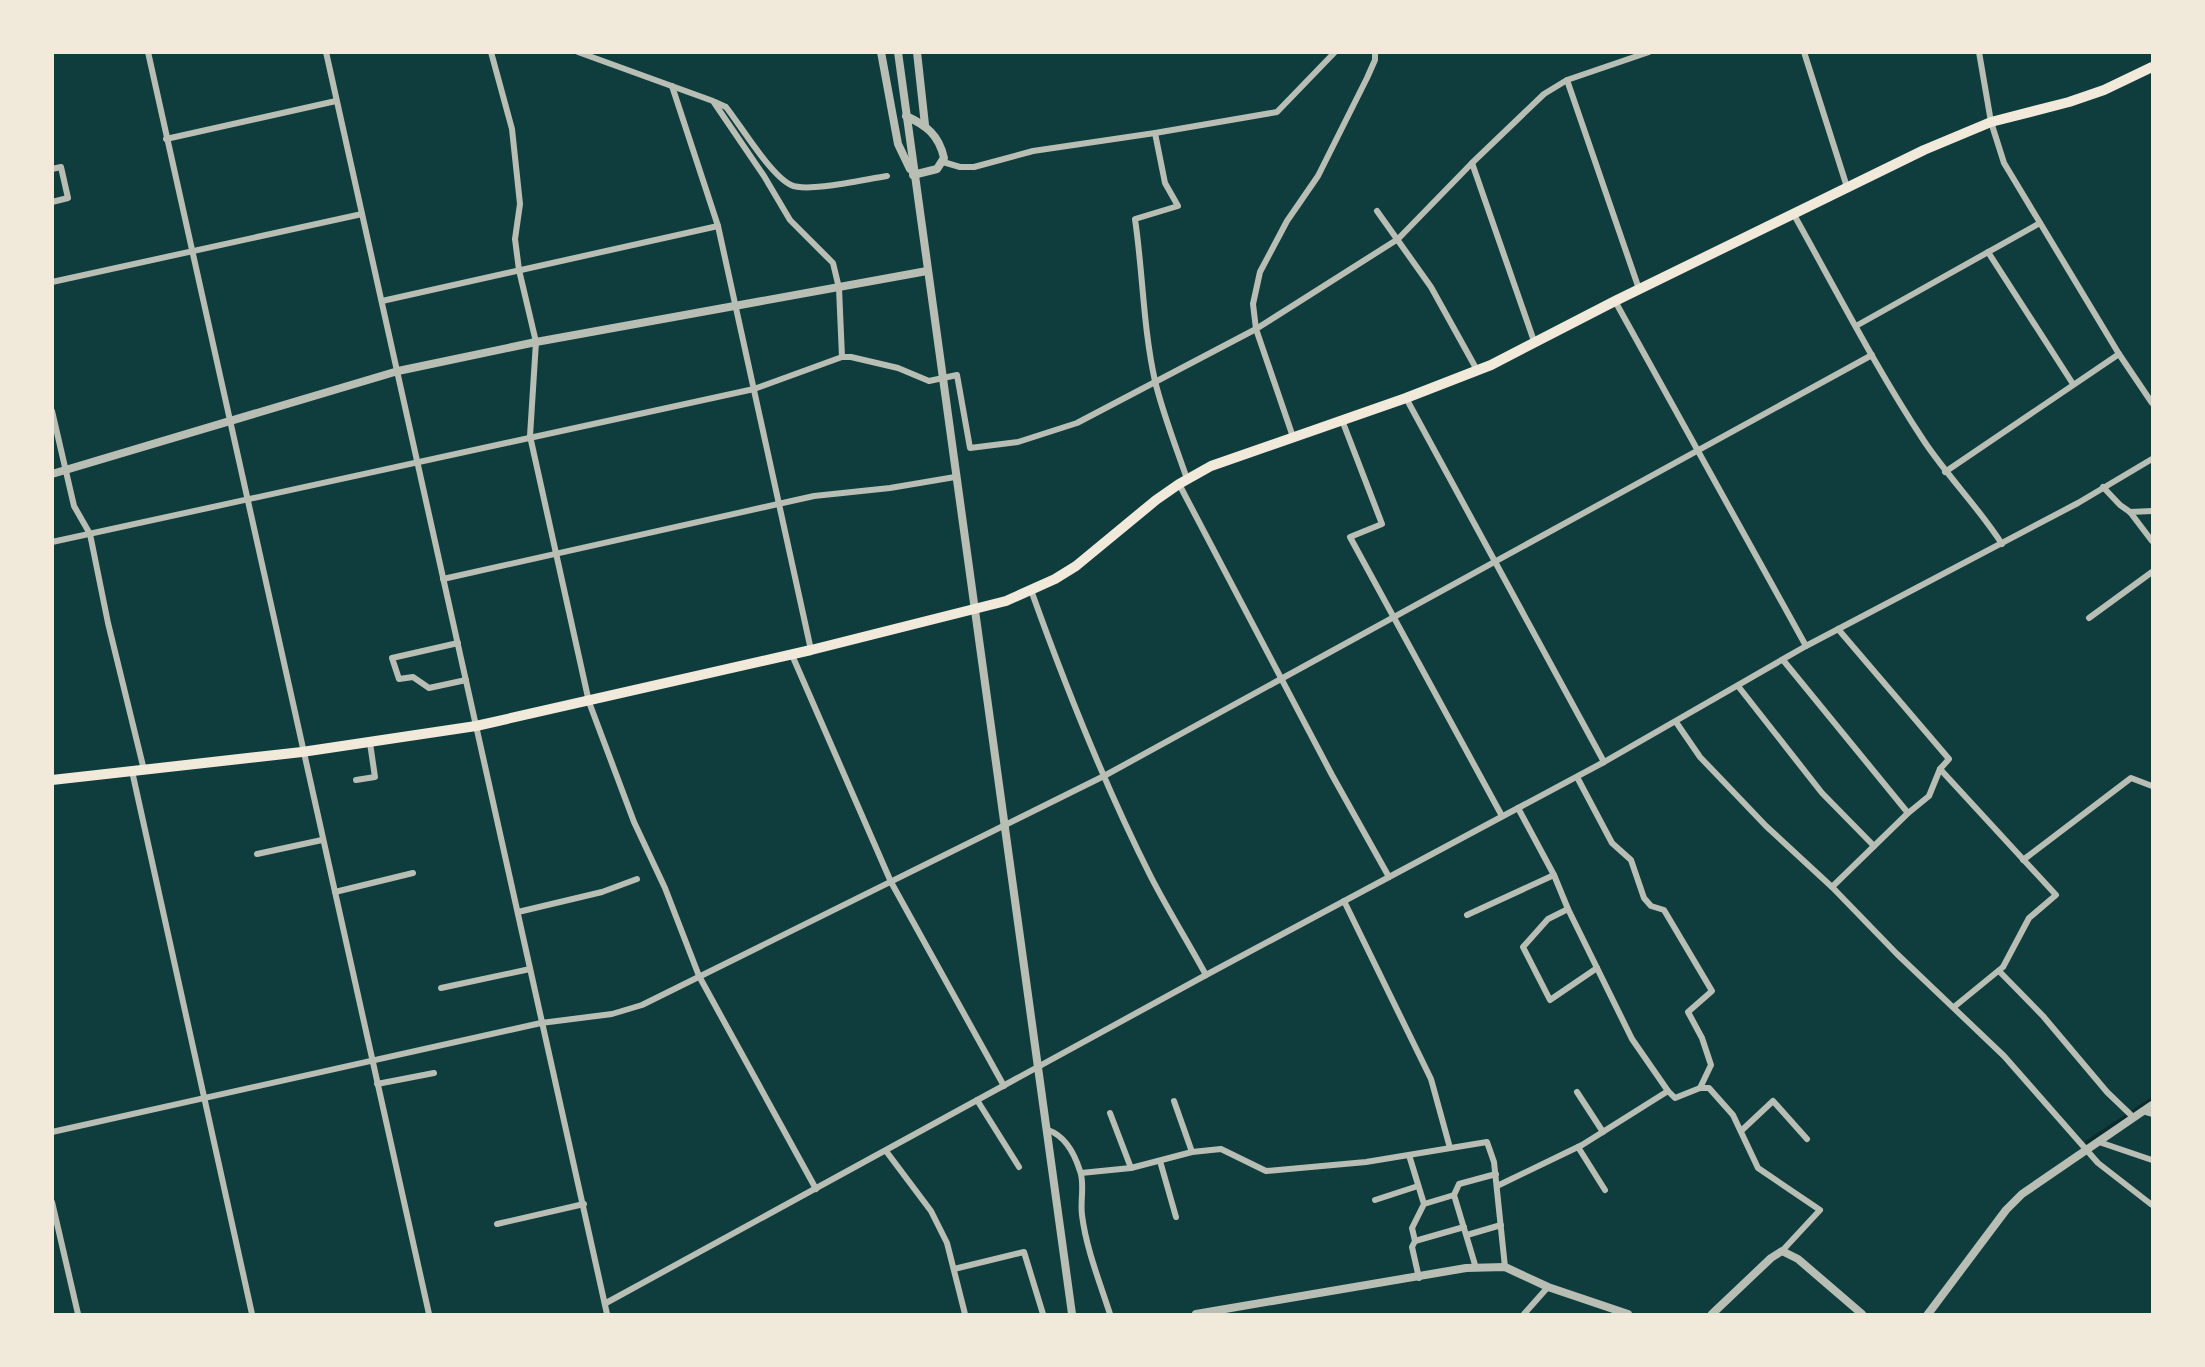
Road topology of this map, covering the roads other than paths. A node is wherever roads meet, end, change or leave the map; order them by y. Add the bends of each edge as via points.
1 (148, 52) edge
2 (326, 52) edge
3 (491, 52) edge
4 (578, 52) edge
5 (881, 52) edge
6 (898, 52) edge
7 (917, 52) edge
8 (1335, 52) edge
9 (1375, 52) edge
10 (1649, 52) edge
11 (1804, 52) edge
12 (1979, 52) edge
13 (2152, 67) edge
14 (1567, 80) junction
15 (672, 86) junction
16 (336, 101) junction
17 (713, 101) junction
18 (905, 116) junction
19 (1991, 122) junction
20 (925, 125) junction
21 (1154, 133) junction
22 (166, 139) junction
23 (943, 162) junction
24 (1472, 163) junction
25 (52, 169) edge
26 (913, 175) junction
27 (887, 176) dead end
28 (1847, 187) junction
29 (52, 202) edge
30 (1377, 211) dead end
31 (1793, 213) junction
32 (362, 214) junction
33 (2040, 223) junction
34 (718, 226) junction
35 (1398, 239) junction
36 (193, 250) junction
37 (1988, 252) junction
38 (519, 270) junction
39 (927, 271) junction
40 (52, 282) edge
41 (839, 288) junction
42 (1639, 289) junction
43 (382, 301) junction
44 (1615, 301) junction
45 (736, 307) junction
46 (1856, 326) junction
47 (1256, 329) junction
48 (536, 342) junction
49 (1535, 344) junction
50 (2119, 354) junction
51 (1872, 355) junction
52 (842, 357) junction
53 (1477, 370) junction
54 (398, 371) junction
55 (942, 379) junction
56 (1156, 381) junction
57 (2073, 384) junction
58 (2152, 387) edge
59 (754, 388) junction
60 (2145, 391) junction
61 (1406, 398) junction
62 (2152, 403) edge
63 (53, 414) edge
64 (1342, 420) junction
65 (230, 421) junction
66 (530, 436) junction
67 (1293, 437) junction
68 (1697, 452) junction
69 (2152, 459) edge
70 (417, 461) junction
71 (66, 470) junction
72 (1945, 472) junction
73 (52, 474) edge
74 (955, 477) junction
75 (1183, 481) junction
76 (2103, 487) junction
77 (247, 500) junction
78 (781, 504) junction
79 (2152, 511) edge
80 (2130, 512) junction
81 (90, 534) junction
82 (2152, 541) edge
83 (52, 542) edge
84 (2002, 544) junction
85 (556, 553) junction
86 (1496, 562) junction
87 (2152, 572) edge
88 (443, 579) junction
89 (1031, 590) junction
90 (974, 609) junction
91 (1394, 618) junction
92 (2089, 618) dead end
93 (1838, 629) junction
94 (458, 643) junction
95 (1806, 646) junction
96 (811, 650) junction
97 (792, 654) junction
98 (1783, 660) junction
99 (1282, 679) junction
100 (466, 680) junction
101 (1738, 686) junction
102 (589, 702) junction
103 (1676, 722) junction
104 (476, 726) junction
105 (370, 743) junction
106 (302, 752) junction
107 (1604, 762) junction
108 (1940, 769) junction
109 (138, 771) junction
110 (1104, 776) junction
111 (1577, 777) junction
112 (52, 780) edge
113 (356, 780) dead end
114 (2152, 786) edge
115 (1517, 808) junction
116 (1908, 813) junction
117 (1502, 816) junction
118 (1005, 824) junction
119 (322, 840) junction
120 (1874, 846) junction
121 (257, 854) dead end
122 (2024, 860) junction
123 (412, 873) dead end
124 (1554, 875) junction
125 (1388, 877) junction
126 (637, 879) dead end
127 (891, 881) junction
128 (1832, 887) junction
129 (335, 892) junction
130 (1344, 901) junction
131 (1568, 909) junction
132 (518, 912) junction
133 (1467, 915) dead end
134 (1597, 968) junction
135 (530, 969) junction
136 (1998, 971) junction
137 (699, 975) junction
138 (1206, 975) junction
139 (441, 988) dead end
140 (1954, 1007) junction
141 (541, 1023) junction
142 (373, 1059) junction
143 (1039, 1067) junction
144 (435, 1073) dead end
145 (377, 1084) junction
146 (1004, 1086) junction
147 (1700, 1088) junction
148 (1668, 1091) junction
149 (1577, 1092) dead end
150 (205, 1097) junction
151 (977, 1100) junction
152 (1174, 1101) dead end
153 (2152, 1105) edge
154 (2142, 1111) junction
155 (1110, 1113) dead end
156 (2152, 1114) edge
157 (2133, 1117) junction
158 (1048, 1130) junction
159 (1741, 1131) junction
160 (52, 1132) edge
161 (1603, 1132) junction
162 (1807, 1139) dead end
163 (2098, 1142) junction
164 (1578, 1147) junction
165 (1450, 1148) junction
166 (2087, 1149) junction
167 (886, 1151) junction
168 (1192, 1152) junction
169 (1409, 1155) junction
170 (2152, 1160) edge
171 (1160, 1161) junction
172 (1019, 1167) dead end
173 (1132, 1168) junction
174 (1082, 1173) junction
175 (1496, 1174) junction
176 (1418, 1186) junction
177 (1497, 1186) junction
178 (816, 1189) junction
179 (1605, 1190) dead end
180 (1454, 1195) junction
181 (1375, 1200) dead end
182 (52, 1202) edge
183 (1424, 1204) junction
184 (583, 1205) junction
185 (2152, 1205) edge
186 (1176, 1217) dead end
187 (497, 1224) dead end
188 (1501, 1225) junction
189 (1464, 1227) junction
190 (1467, 1236) junction
191 (1415, 1241) junction
192 (1782, 1251) junction
193 (1506, 1267) junction
194 (1476, 1268) junction
195 (954, 1269) junction
196 (1419, 1278) junction
197 (1548, 1287) junction
198 (606, 1303) junction
199 (78, 1314) edge
200 (252, 1314) edge
201 (429, 1314) edge
202 (607, 1314) edge
203 (965, 1314) edge
204 (1043, 1314) edge
205 (1072, 1314) edge
206 (1110, 1314) edge
207 (1196, 1314) edge
208 (1524, 1314) edge
209 (1628, 1314) edge
210 (1712, 1314) edge
211 (1862, 1314) edge
212 (1928, 1314) edge

1 - 22 street
2 - 16 street
3 - 38 street via 512,129 520,204 515,239
4 - 15 street
5 - 26 street via 898,144
6 - 18 street
7 - 20 street
8 - 21 street via 1277,112
9 - 47 street via 1367,79 1318,176 1260,272 1253,304
10 - 14 street
11 - 28 street
12 - 19 street
13 - 19 highway via 2081,98
14 - 24 street via 1544,94
14 - 42 street
15 - 17 street
15 - 34 street
16 - 22 street
16 - 32 street
17 - 27 street via 726,107 778,176 791,185 807,188
17 - 41 street via 790,220 833,264
18 - 20 street
18 - 26 street
19 - 28 highway
19 - 33 street via 2004,163
20 - 23 street via 938,140
21 - 23 street via 1033,151 974,167
21 - 56 street via 1165,183 1178,206 1135,219
22 - 36 street
23 - 26 street via 937,169
24 - 35 street
24 - 49 street
25 - 29 street via 61,167 68,198
26 - 39 street
28 - 31 highway
30 - 35 street
31 - 42 highway
31 - 46 street
32 - 36 street
32 - 43 street
33 - 37 street
33 - 50 street
34 - 38 street
34 - 45 street
35 - 47 street
35 - 53 street
36 - 40 street
36 - 65 street
37 - 46 street
37 - 57 street
38 - 43 street
38 - 48 street
39 - 41 street
39 - 55 street
41 - 45 street
41 - 52 street
42 - 44 highway
43 - 54 street
44 - 49 highway
44 - 68 street
45 - 48 street
45 - 59 street
46 - 51 street
47 - 56 street
47 - 67 street
48 - 54 street
48 - 66 street
49 - 53 highway
50 - 57 street
50 - 60 street
51 - 68 street
51 - 72 street
52 - 55 street via 898,368 929,381
52 - 59 street
53 - 61 highway
54 - 65 street
54 - 70 street
55 - 56 street via 957,374 970,448 1017,442 1077,423
55 - 74 street
56 - 75 street
57 - 72 street
58 - 60 street
59 - 66 street
59 - 78 street
60 - 62 street
61 - 64 highway
61 - 86 street
63 - 71 street
64 - 67 highway
64 - 91 street via 1382,524 1350,537
65 - 71 street
65 - 77 street
66 - 70 street
66 - 85 street
67 - 75 highway via 1211,466
68 - 86 street
68 - 95 street
69 - 76 street
70 - 77 street
70 - 88 street
71 - 73 street
71 - 81 street via 74,506
72 - 84 street
74 - 78 street
74 - 90 street
75 - 89 highway via 1076,566
75 - 99 street
76 - 80 street
76 - 84 street
77 - 81 street
77 - 106 street
78 - 85 street
78 - 96 street
79 - 80 street
80 - 82 street
81 - 83 street
81 - 109 street
84 - 93 street
85 - 88 street
85 - 102 street
86 - 91 street
86 - 107 street
87 - 92 street
88 - 94 street
89 - 90 highway
89 - 110 street
90 - 96 highway
90 - 118 street
91 - 99 street
91 - 117 street
93 - 95 street
93 - 108 street via 1949,759
94 - 100 street
94 - 100 street via 392,658 399,679 413,677 429,688
95 - 98 street
96 - 97 highway
97 - 102 highway
97 - 127 street
98 - 101 street
98 - 116 street
99 - 110 street
99 - 125 street
100 - 104 street
101 - 103 street
101 - 120 street via 1822,793
102 - 104 highway
102 - 137 street
103 - 107 street
103 - 128 street via 1700,757
104 - 105 highway
104 - 132 street
105 - 106 highway
105 - 113 street via 375,777
106 - 109 highway
106 - 119 street
107 - 111 street
108 - 116 street via 1929,796
108 - 122 street
109 - 112 highway
109 - 150 street
110 - 118 street
110 - 138 street via 1152,878
111 - 115 street
111 - 147 street via 1612,843 1631,860 1644,898 1664,910 1713,991 1688,1012 1712,1065
114 - 122 street via 2131,778
115 - 117 street
115 - 124 street
116 - 120 street
117 - 125 street
118 - 127 street
118 - 143 street
119 - 121 street
119 - 129 street
120 - 128 street
122 - 136 street via 2056,895 2029,918
123 - 129 street
124 - 131 street
124 - 133 street
125 - 130 street
126 - 132 street
127 - 137 street
127 - 146 street
128 - 140 street
129 - 142 street
130 - 138 street
130 - 165 street via 1431,1079
131 - 134 street
131 - 134 street via 1548,919 1523,947 1550,1000
132 - 135 street
134 - 148 street via 1632,1040
135 - 139 street
135 - 141 street
136 - 140 street
136 - 157 street
137 - 141 street via 642,1005 612,1014
137 - 178 street
138 - 143 street
140 - 166 street
141 - 142 street
141 - 184 street
142 - 145 street
142 - 150 street
143 - 146 street
143 - 158 street
144 - 145 street
145 - 201 street
146 - 151 street
147 - 148 street via 1675,1098
147 - 159 street via 1709,1088 1734,1115
148 - 161 street
149 - 161 street
150 - 160 street
150 - 200 street
151 - 167 street
151 - 172 street
152 - 168 street
153 - 154 street
154 - 156 street
154 - 157 street
155 - 173 street
157 - 163 street
158 - 174 street via 1066,1143
158 - 205 street
159 - 162 street via 1773,1101
159 - 192 street via 1758,1168 1820,1210
161 - 164 street
163 - 166 street
163 - 170 street
164 - 177 street
164 - 179 street
165 - 169 street
165 - 175 street via 1487,1142
166 - 185 street
166 - 212 street via 2006,1210
167 - 178 street
167 - 195 street via 931,1211
168 - 169 street via 1221,1149 1266,1171
168 - 171 street
169 - 176 street
171 - 173 street
171 - 186 street
173 - 174 street
174 - 206 street via 1082,1215
175 - 177 street
175 - 180 street via 1459,1184
176 - 181 street
176 - 183 street
177 - 188 street
178 - 198 street
180 - 183 street
180 - 189 street
182 - 199 street
183 - 191 street via 1412,1228
184 - 187 street
184 - 198 street
188 - 190 street
188 - 193 street
189 - 190 street
189 - 191 street
190 - 194 street
191 - 196 street via 1412,1247
192 - 210 street
192 - 211 street via 1798,1259
193 - 194 street
193 - 197 street
194 - 196 street
195 - 203 street
195 - 204 street via 1024,1252
196 - 207 street
197 - 208 street
197 - 209 street
198 - 202 street

